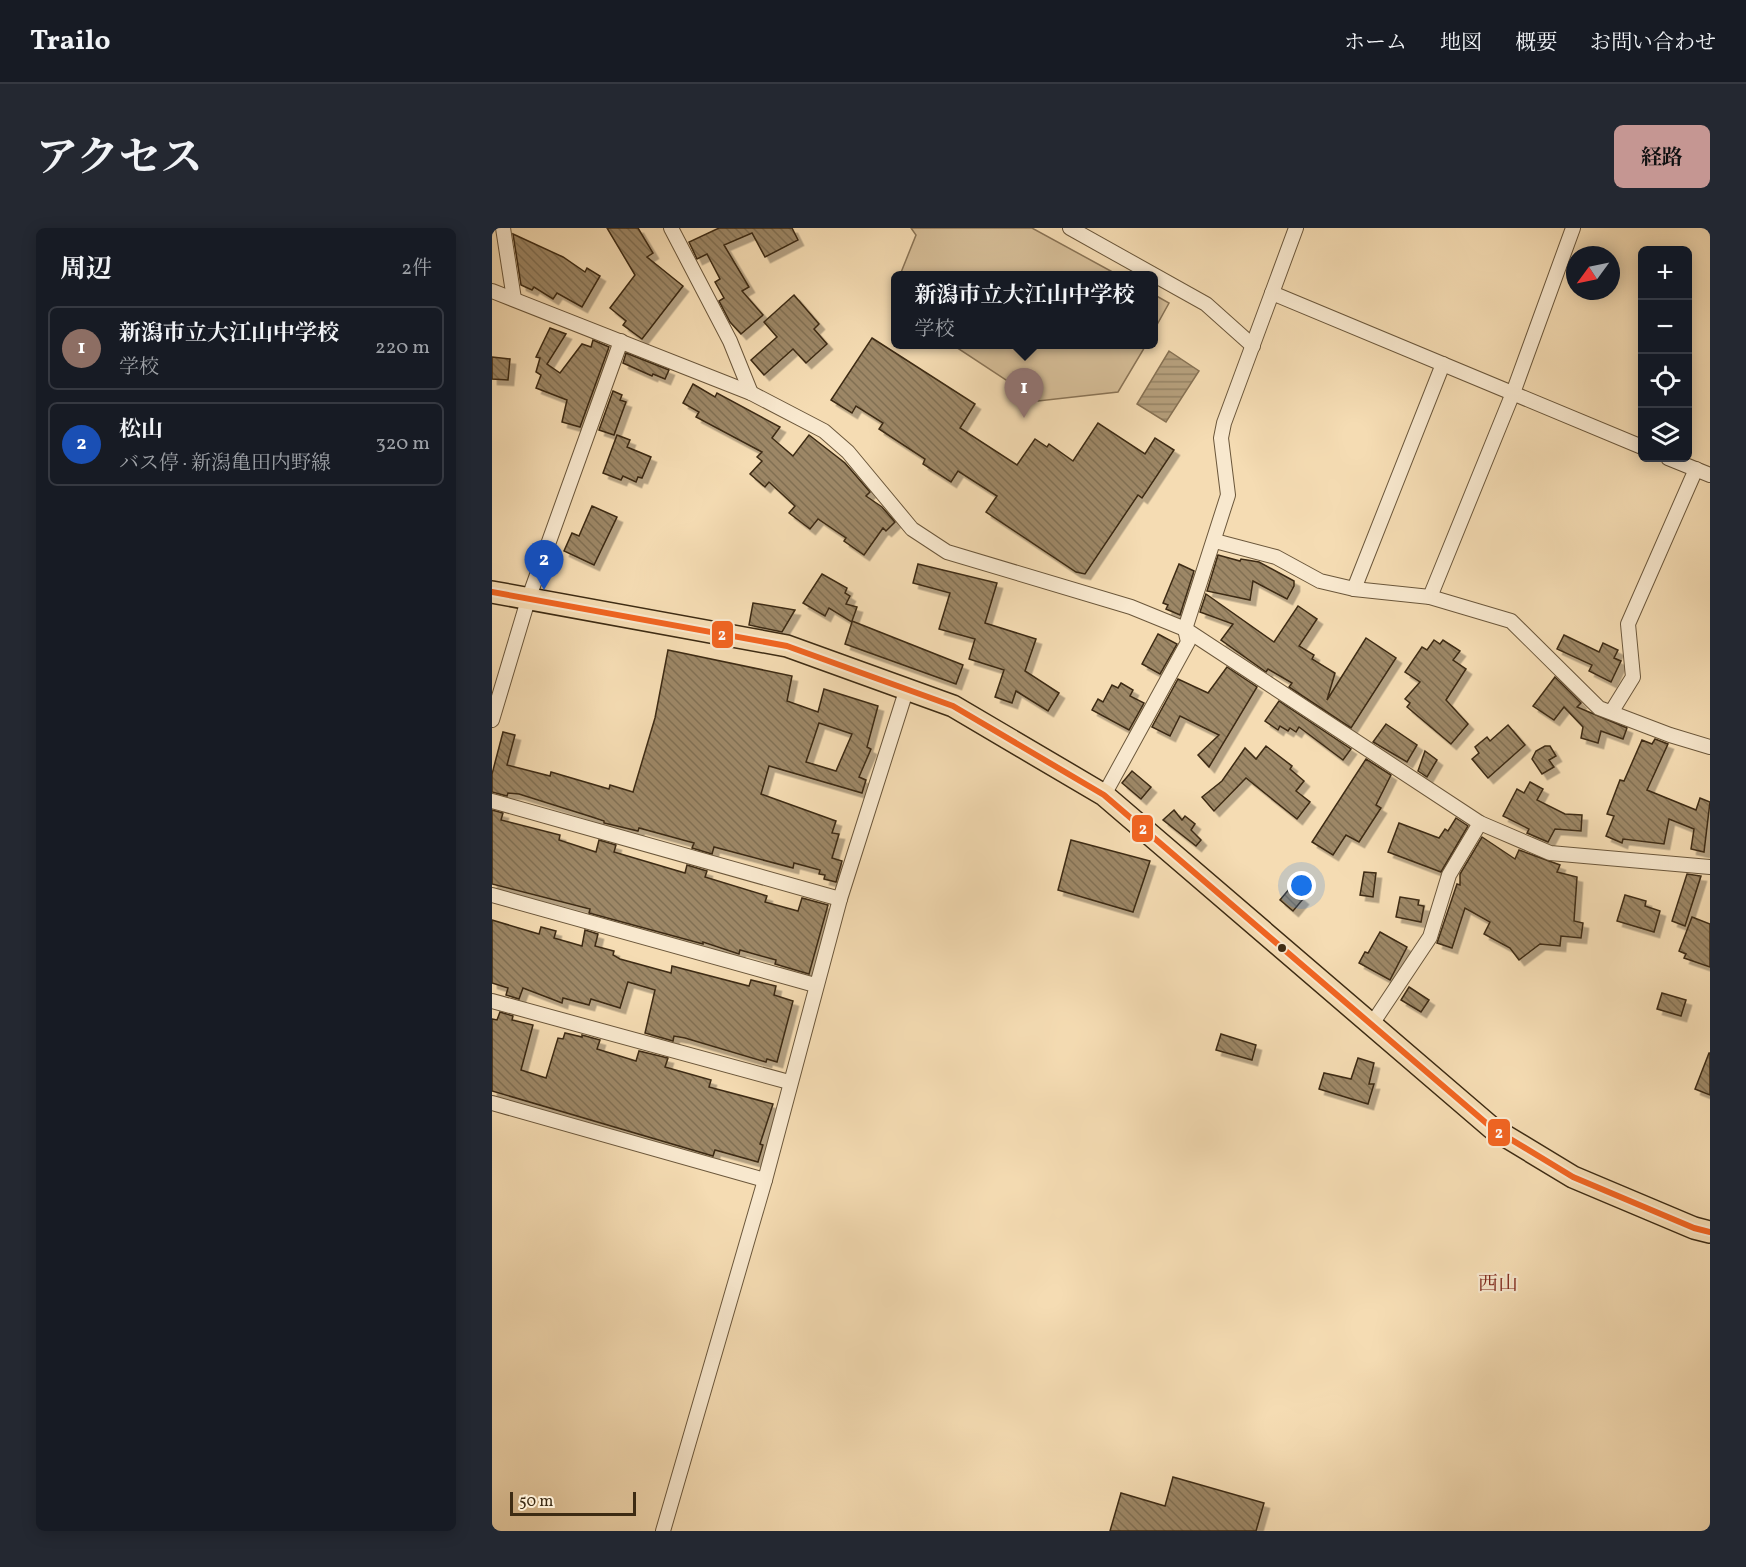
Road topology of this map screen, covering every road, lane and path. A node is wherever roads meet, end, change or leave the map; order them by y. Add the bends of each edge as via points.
1 (503, 228) edge
2 (671, 228) edge
3 (1070, 228) edge
4 (1296, 228) edge
5 (1573, 228) edge
6 (1147, 271) edge
7 (1158, 277) edge
8 (492, 291) edge
9 (1272, 293) junction
10 (514, 299) junction
11 (621, 341) junction
12 (1253, 346) junction
13 (1443, 364) junction
14 (751, 393) junction
15 (1513, 393) junction
16 (1638, 445) edge
17 (1678, 462) edge
18 (1696, 469) junction
19 (1710, 475) edge
20 (1215, 541) junction
21 (1354, 589) junction
22 (492, 592) edge
23 (1430, 597) junction
24 (528, 600) junction
25 (1185, 629) junction
26 (907, 688) junction
27 (1612, 711) junction
28 (492, 720) edge
29 (1710, 747) edge
30 (1104, 795) junction
31 (492, 801) edge
32 (1480, 823) junction
33 (1710, 867) edge
34 (492, 895) edge
35 (840, 899) junction
36 (815, 985) junction
37 (492, 1001) edge
38 (1372, 1024) junction
39 (789, 1082) junction
40 (492, 1102) edge
41 (765, 1180) junction
42 (1710, 1232) edge
43 (663, 1531) edge

1 - 10 street
2 - 14 street via 730,341
3 - 6 street
4 - 9 street
5 - 15 street
7 - 12 street via 1206,304
8 - 10 street
9 - 12 street
9 - 13 street
10 - 11 street
11 - 14 street
11 - 24 street
12 - 20 street via 1221,438 1228,495
13 - 15 street
13 - 21 street
14 - 25 street via 824,431 848,452 912,529 947,552 1131,607
15 - 16 street
15 - 23 street
17 - 18 street
18 - 19 street
18 - 27 street via 1628,624 1633,677
20 - 21 street via 1276,557 1320,581
20 - 25 street
21 - 23 street
22 - 24 main road
23 - 27 street via 1510,621 1599,708
24 - 26 main road via 787,646
24 - 28 street
25 - 30 street via 1188,642
25 - 32 street
26 - 30 main road via 953,706
26 - 35 street
27 - 29 street
30 - 38 main road
31 - 35 street
32 - 33 street via 1550,853
32 - 38 street via 1449,875 1430,937
34 - 36 street
35 - 36 street
36 - 39 street
37 - 39 street
38 - 42 main road via 1502,1134 1573,1178
39 - 41 street
40 - 41 street
41 - 43 street

